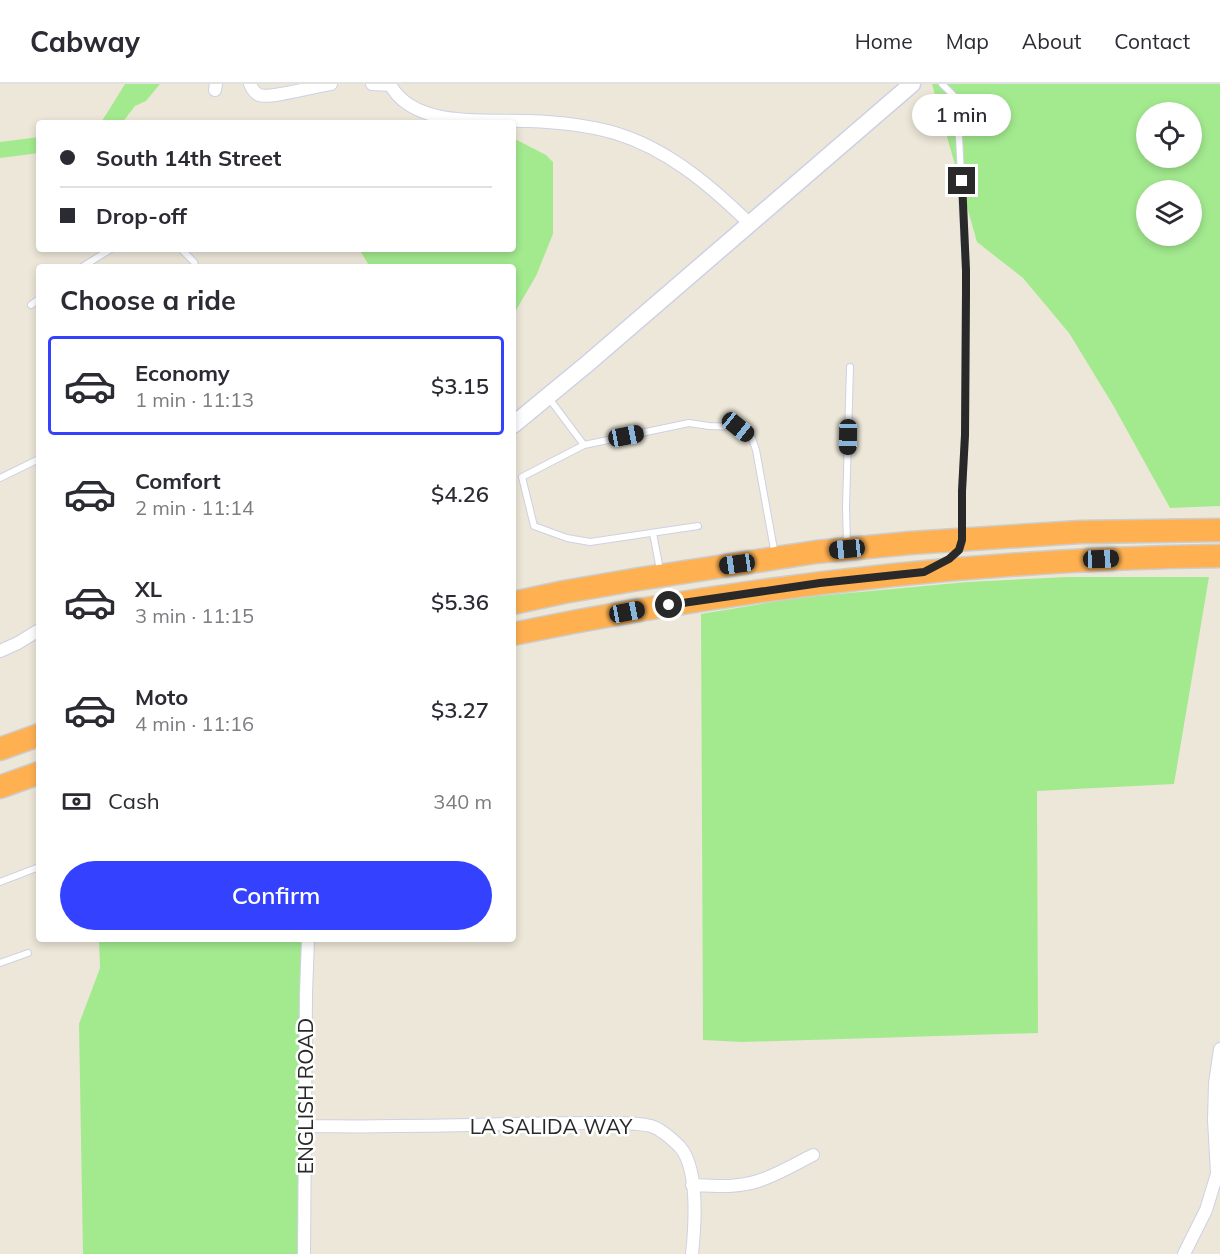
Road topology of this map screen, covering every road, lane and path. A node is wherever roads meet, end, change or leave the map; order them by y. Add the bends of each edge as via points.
1 (250, 84) edge
2 (331, 84) edge
3 (372, 84) edge
4 (912, 84) edge
5 (942, 84) edge
6 (390, 85) edge
7 (489, 120) edge
8 (516, 121) edge
9 (750, 224) junction
10 (106, 252) edge
11 (184, 252) edge
12 (87, 264) edge
13 (195, 264) edge
14 (36, 301) edge
15 (31, 305) dead end
16 (850, 367) dead end
17 (548, 396) junction
18 (516, 423) edge
19 (584, 445) junction
20 (36, 460) edge
21 (0, 478) edge
22 (698, 526) dead end
23 (1220, 530) edge
24 (653, 532) junction
25 (962, 540) junction
26 (847, 549) junction
27 (1220, 556) edge
28 (776, 558) junction
29 (924, 572) junction
30 (661, 576) junction
31 (516, 602) edge
32 (36, 632) edge
33 (516, 633) edge
34 (0, 651) edge
35 (36, 736) edge
36 (0, 749) edge
37 (36, 774) edge
38 (0, 787) edge
39 (36, 868) edge
40 (0, 882) edge
41 (308, 942) edge
42 (28, 953) dead end
43 (0, 963) edge
44 (1220, 1049) edge
45 (305, 1126) junction
46 (813, 1155) dead end
47 (692, 1185) junction
48 (304, 1254) edge
49 (692, 1254) edge
50 (1184, 1254) edge

1 - 2 street via 262,95
3 - 6 street
4 - 9 street
5 - 25 lane via 955,97 966,270
6 - 7 street via 401,100 435,116
8 - 9 street via 587,126 635,141 692,173
9 - 17 street
10 - 12 lane
11 - 13 lane
14 - 15 lane
16 - 26 lane
17 - 18 street
17 - 19 lane
19 - 24 lane via 522,477 534,526 590,542
19 - 28 lane via 689,423 738,427 752,438 756,450
20 - 21 lane
22 - 24 lane
23 - 25 highway via 1080,532
24 - 30 lane
25 - 26 highway
25 - 29 highway via 959,550 949,559
26 - 28 highway
27 - 29 highway via 1080,560
28 - 30 highway
29 - 33 highway via 724,596
30 - 31 highway
32 - 34 street
35 - 36 highway
37 - 38 highway
39 - 40 lane
41 - 45 street, ENGLISH ROAD
42 - 43 lane
44 - 50 street via 1214,1120 1217,1174 1206,1210
45 - 47 street, LA SALIDA WAY via 650,1126 684,1154
45 - 48 street, ENGLISH ROAD
46 - 47 street via 756,1182
47 - 49 street, LA SALIDA WAY

